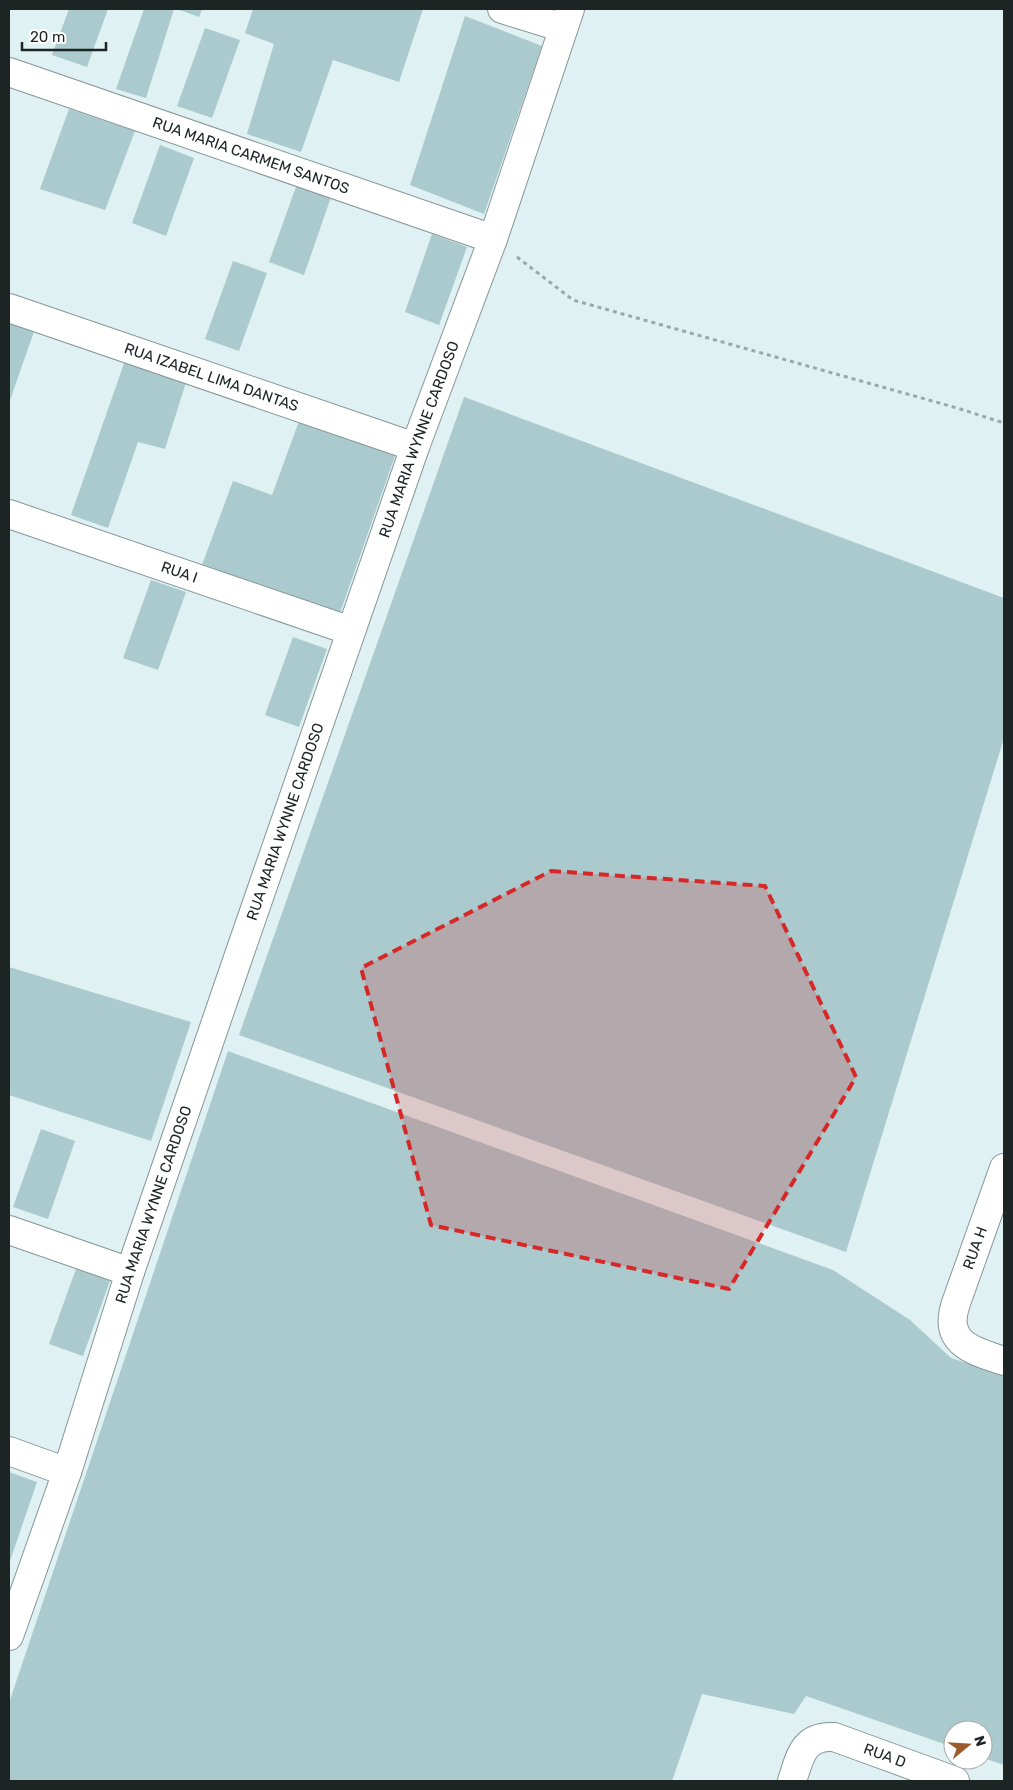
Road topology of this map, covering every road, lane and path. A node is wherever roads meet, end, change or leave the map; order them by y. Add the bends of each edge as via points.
1 (502, 9) edge
2 (567, 18) edge
3 (9, 72) edge
4 (492, 239) junction
5 (9, 308) edge
6 (1004, 423) edge
7 (415, 447) junction
8 (9, 514) edge
9 (351, 631) junction
10 (1004, 1168) edge
11 (9, 1230) edge
12 (130, 1272) junction
13 (1004, 1361) edge
14 (9, 1451) edge
15 (67, 1472) junction
16 (9, 1636) edge
17 (792, 1781) edge
18 (955, 1781) edge

1 - 2 street
2 - 4 street, RUA MARIA WYNNE CARDOSO
3 - 4 street, RUA MARIA CARMEM SANTOS
4 - 6 path via 573,300
4 - 7 street, RUA MARIA WYNNE CARDOSO
5 - 7 street, RUA IZABEL LIMA DANTAS
7 - 9 street, RUA MARIA WYNNE CARDOSO
8 - 9 street, RUA I
9 - 12 street, RUA MARIA WYNNE CARDOSO
10 - 13 street, RUA H via 953,1312 958,1338 971,1350
11 - 12 street
12 - 15 street, RUA MARIA WYNNE CARDOSO
14 - 15 street
15 - 16 street, RUA MARIA WYNNE CARDOSO
17 - 18 street, RUA D via 801,1753 815,1739 827,1737

